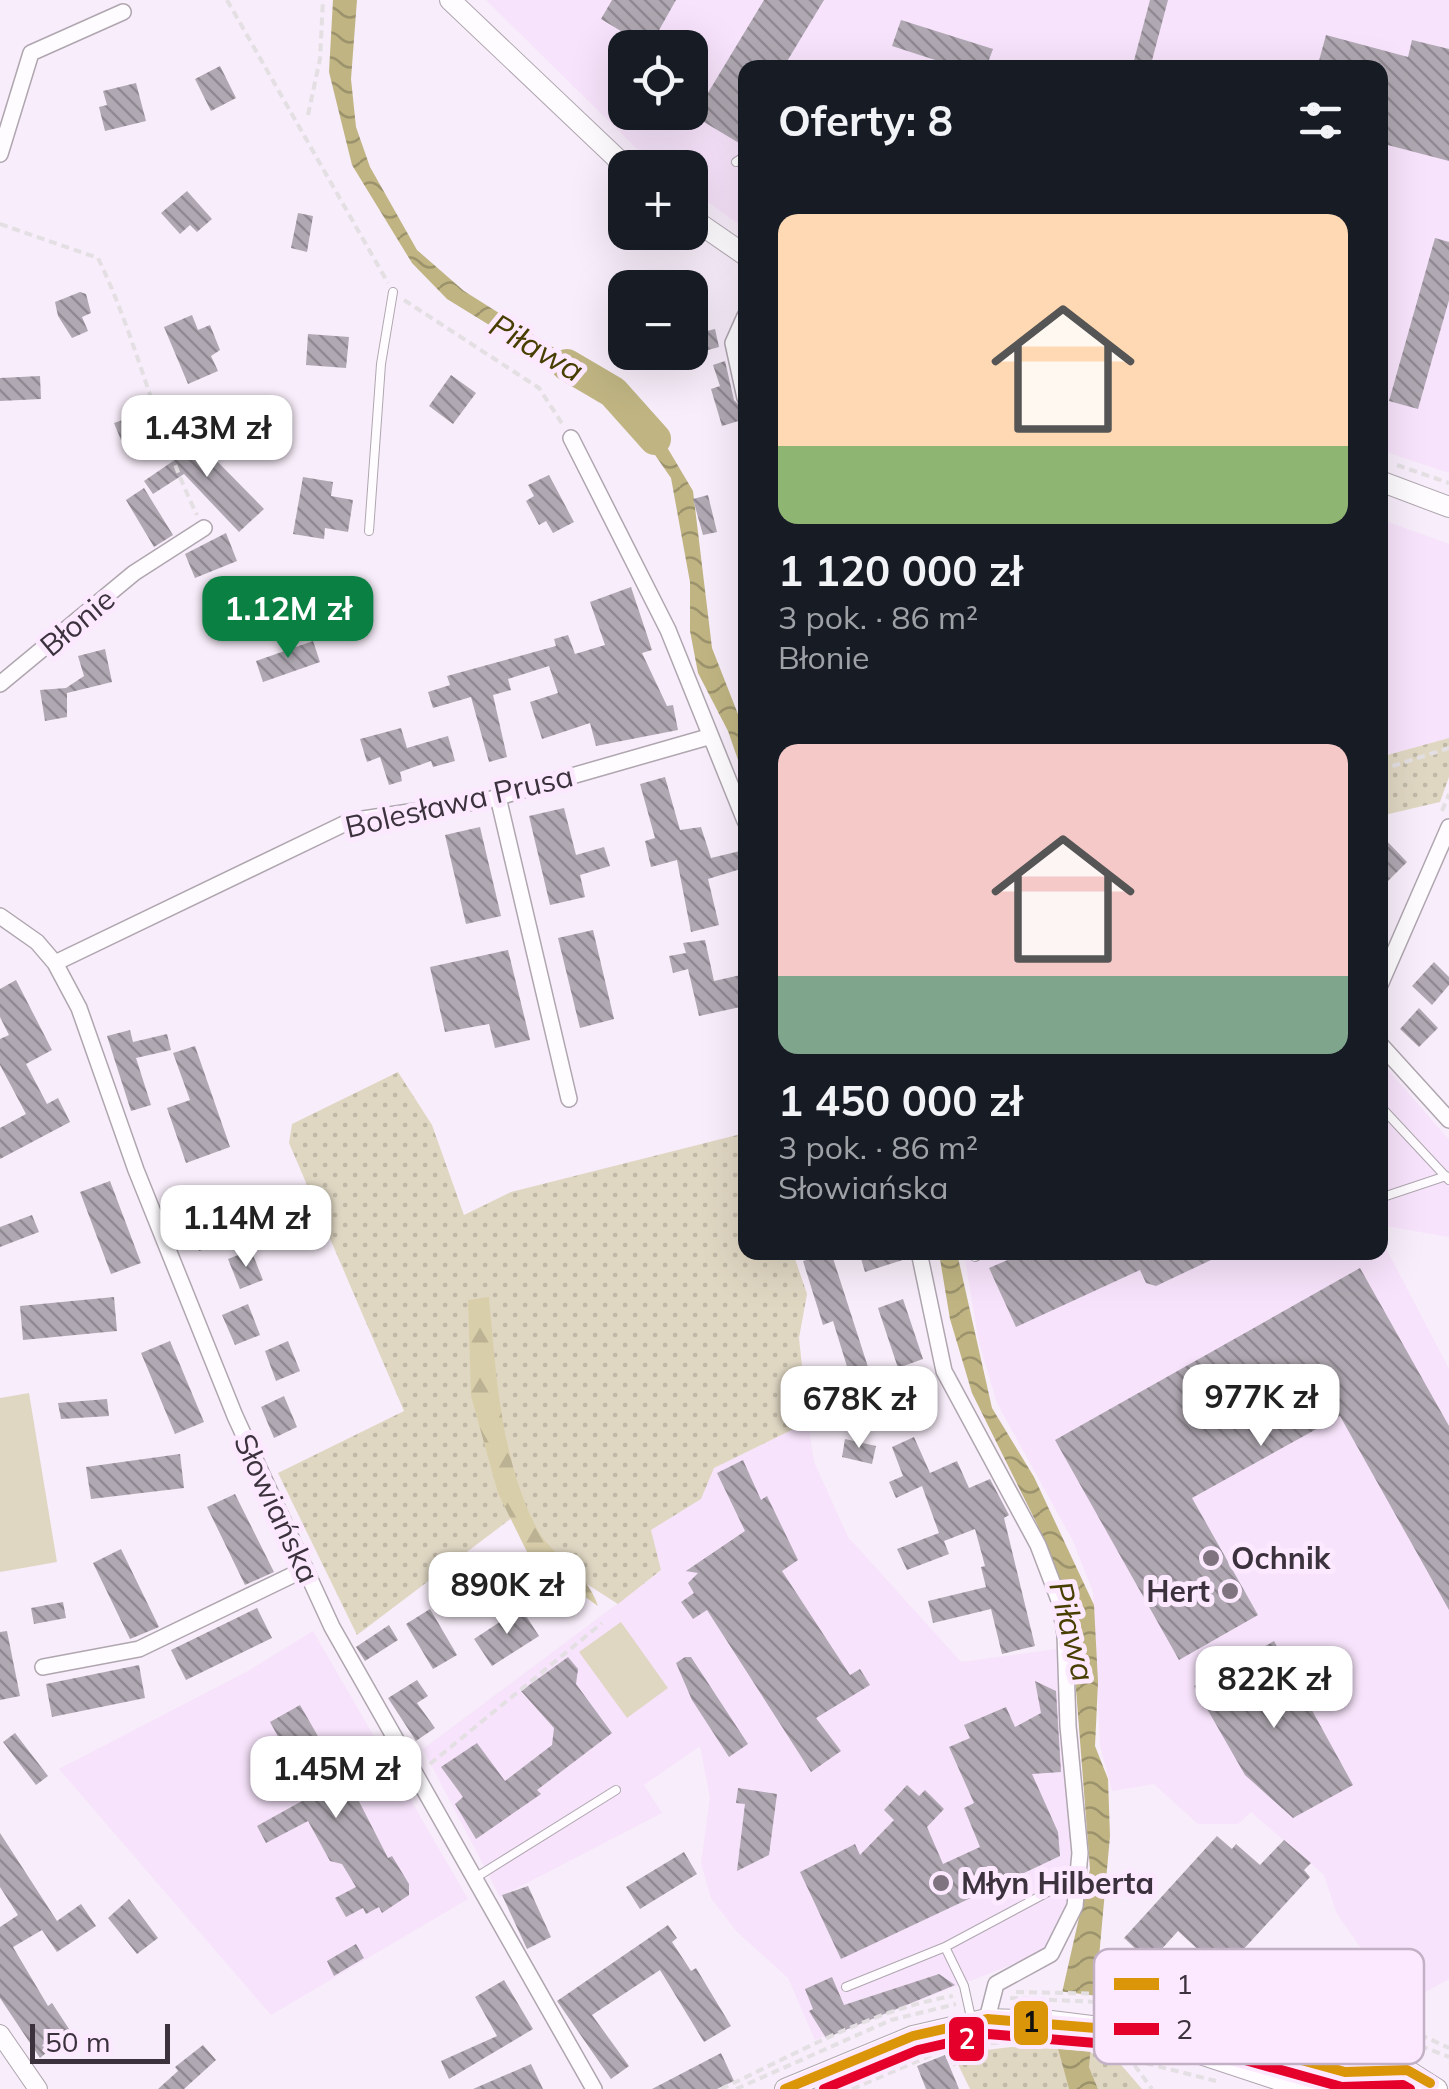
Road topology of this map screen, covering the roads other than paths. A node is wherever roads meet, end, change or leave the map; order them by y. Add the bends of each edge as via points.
1 (450, 0) edge
2 (123, 12) dead end
3 (608, 150) edge
4 (0, 154) edge
5 (708, 229) edge
6 (738, 250) edge
7 (393, 292) road end
8 (738, 332) edge
9 (738, 366) edge
10 (571, 438) road end
11 (1388, 474) edge
12 (1449, 507) edge
13 (204, 528) road end
14 (369, 531) dead end
15 (0, 684) edge
16 (708, 737) junction
17 (498, 797) junction
18 (738, 805) edge
19 (1449, 827) edge
20 (0, 916) edge
21 (55, 963) junction
22 (1388, 967) edge
23 (1388, 1053) edge
24 (568, 1100) dead end
25 (1388, 1115) edge
26 (1449, 1120) edge
27 (1447, 1178) edge
28 (1388, 1196) edge
29 (921, 1260) edge
30 (304, 1568) junction
31 (42, 1667) dead end
32 (616, 1790) dead end
33 (475, 1878) junction
34 (1061, 1886) dead end
35 (945, 1947) junction
36 (846, 1986) dead end
37 (980, 2021) junction
38 (0, 2034) edge
39 (1094, 2037) edge
40 (1231, 2064) edge
41 (1317, 2064) edge
42 (1388, 2064) edge
43 (1387, 2070) junction
44 (1439, 2083) edge
45 (38, 2089) edge
46 (594, 2089) edge
47 (785, 2089) edge
48 (1306, 2089) edge
49 (1364, 2089) edge

1 - 3 main road
2 - 4 street via 31,54
5 - 6 main road
7 - 14 lane
8 - 9 street
10 - 16 street via 668,630
11 - 12 main road
13 - 15 street, Błonie via 134,574
16 - 17 street, Bolesława Prusa
16 - 18 street
17 - 21 street, Bolesława Prusa via 350,821
17 - 24 street
19 - 22 street
20 - 21 street, Słowiańska
21 - 30 street, Słowiańska via 79,1008 234,1416
23 - 26 street
25 - 27 lane
27 - 28 lane
29 - 37 street via 944,1371 1038,1546 1065,1634 1080,1854 1075,1906 1051,1954 996,1984
30 - 31 street via 138,1649
30 - 33 street, Słowiańska via 364,1689
32 - 33 lane
33 - 46 street, Słowiańska
34 - 35 lane
35 - 36 lane
35 - 37 lane
37 - 39 main road via 1051,2020
37 - 47 main road via 913,2036
38 - 45 street
40 - 48 main road
41 - 43 main road via 1345,2072
42 - 43 lane
43 - 44 main road
43 - 49 main road

